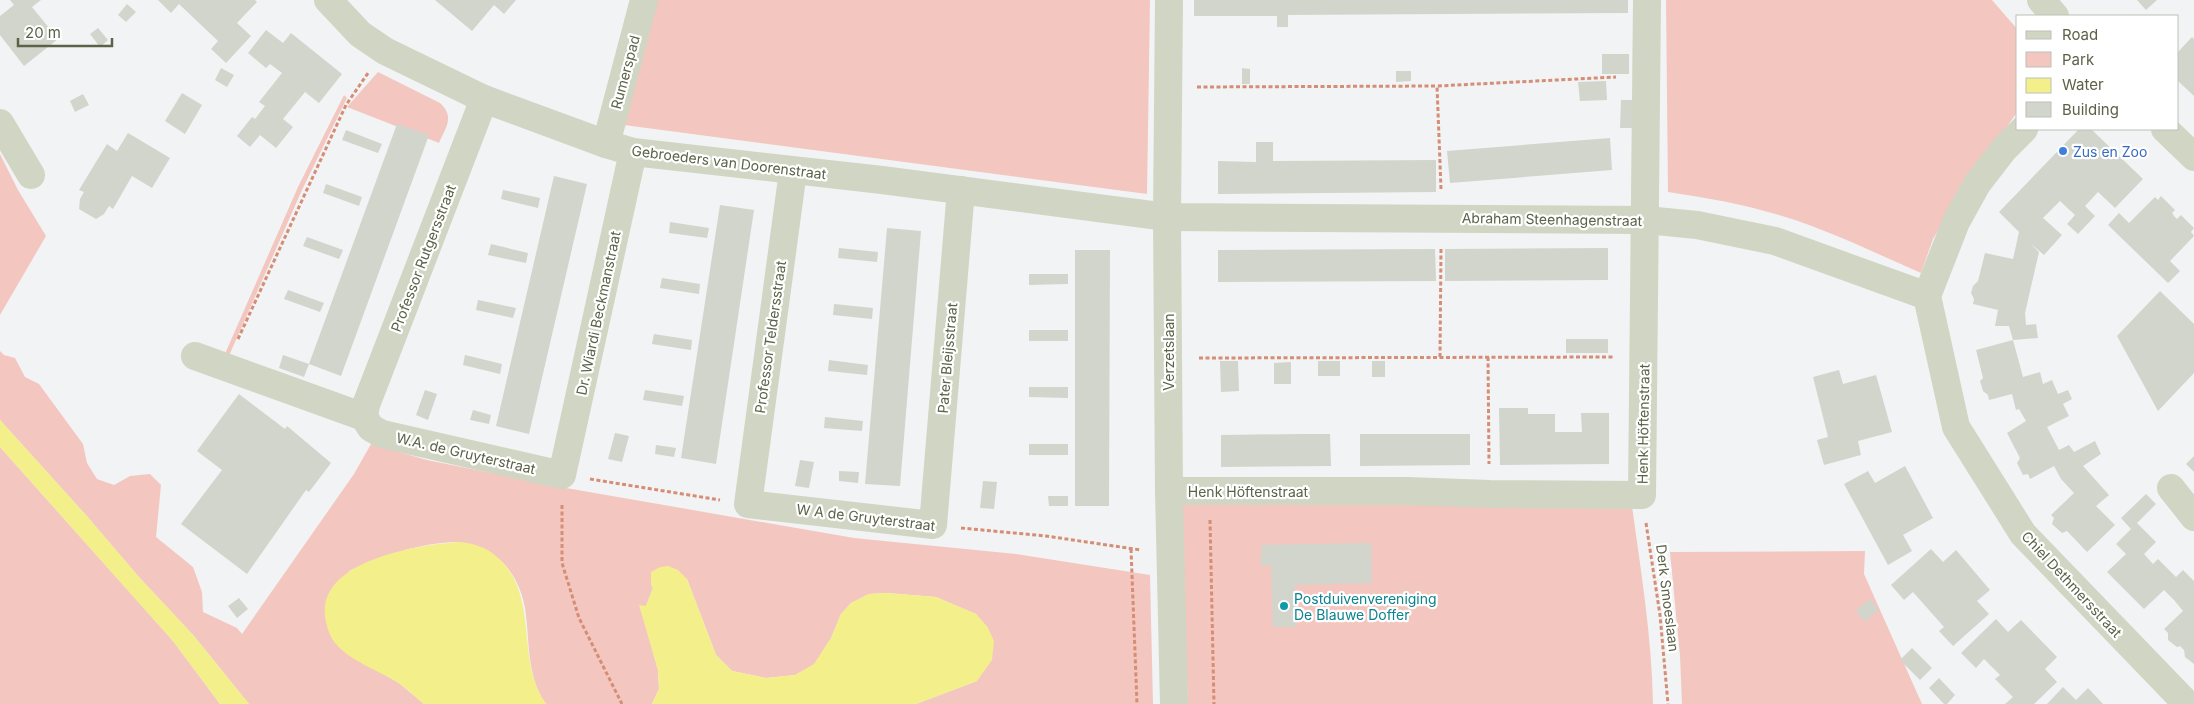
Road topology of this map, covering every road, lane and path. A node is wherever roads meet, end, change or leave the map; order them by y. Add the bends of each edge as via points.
1 (328, 0) edge
2 (644, 0) edge
3 (1169, 0) edge
4 (1647, 0) edge
5 (2041, 0) edge
6 (2054, 15) edge
7 (385, 51) junction
8 (1646, 75) junction
9 (1437, 86) junction
10 (1168, 88) junction
11 (484, 99) junction
12 (0, 123) edge
13 (2023, 130) edge
14 (2166, 130) edge
15 (606, 144) junction
16 (633, 152) junction
17 (2194, 157) edge
18 (793, 171) junction
19 (31, 176) dead end
20 (961, 190) junction
21 (1166, 217) junction
22 (1442, 218) junction
23 (1646, 220) junction
24 (1927, 296) junction
25 (238, 340) dead end
26 (195, 356) dead end
27 (1488, 357) junction
28 (1644, 357) junction
29 (1168, 358) junction
30 (1440, 358) junction
31 (368, 423) junction
32 (562, 475) junction
33 (2171, 488) dead end
34 (1169, 491) junction
35 (1209, 491) junction
36 (1490, 494) junction
37 (1642, 495) junction
38 (748, 504) junction
39 (2194, 517) edge
40 (933, 525) junction
41 (1131, 549) junction
42 (1170, 554) junction
43 (622, 704) edge
44 (1137, 704) edge
45 (1174, 704) edge
46 (1214, 704) edge
47 (1668, 704) edge
48 (2187, 704) edge

1 - 7 street, Gebroeders van Doorenstraat via 360,34
2 - 15 street, Rumerspad
3 - 10 street, Verzetslaan
4 - 8 street, Henk Höftenstraat
5 - 6 street
7 - 11 street, Gebroeders van Doorenstraat
7 - 25 path via 346,105
8 - 9 path
8 - 23 street, Henk Höftenstraat
9 - 10 path
9 - 22 path
10 - 21 street, Verzetslaan
11 - 15 street, Gebroeders van Doorenstraat
11 - 31 street, Professor Rutgersstraat via 366,405
12 - 19 street
13 - 24 street via 1977,184 1956,222
14 - 17 street
15 - 16 street, Gebroeders van Doorenstraat
16 - 18 street, Gebroeders van Doorenstraat
16 - 32 street, Dr. Wiardi Beckmanstraat
18 - 20 street, Gebroeders van Doorenstraat
18 - 38 street, Professor Teldersstraat
20 - 21 street, Gebroeders van Doorenstraat
20 - 40 street, Pater Bleijsstraat
21 - 22 street, Abraham Steenhagenstraat
21 - 29 street, Verzetslaan
22 - 23 street, Abraham Steenhagenstraat
22 - 30 path
23 - 24 street, Abraham Steenhagenstraat via 1697,225 1775,241
23 - 28 street, Henk Höftenstraat
24 - 48 street, Chiel Dethmersstraat via 1956,427 2023,534
26 - 31 street
27 - 28 path
27 - 30 path
27 - 36 path
28 - 37 street, Henk Höftenstraat
29 - 30 path
29 - 34 street, Verzetslaan
31 - 32 street, W.A. de Gruyterstraat via 382,434
32 - 38 path
32 - 43 path via 562,563 579,618
33 - 39 street
34 - 35 street, Henk Höftenstraat
34 - 42 street, Verzetslaan
35 - 36 street, Henk Höftenstraat via 1407,490
35 - 46 path
36 - 37 street, Henk Höftenstraat
37 - 47 path, Derk Smoeslaan via 1660,615
38 - 40 street, W A de Gruyterstraat
40 - 41 path, W A de Gruyterstraat via 1046,536
41 - 42 path, W A de Gruyterstraat
41 - 44 path
42 - 45 street, Verzetslaan

